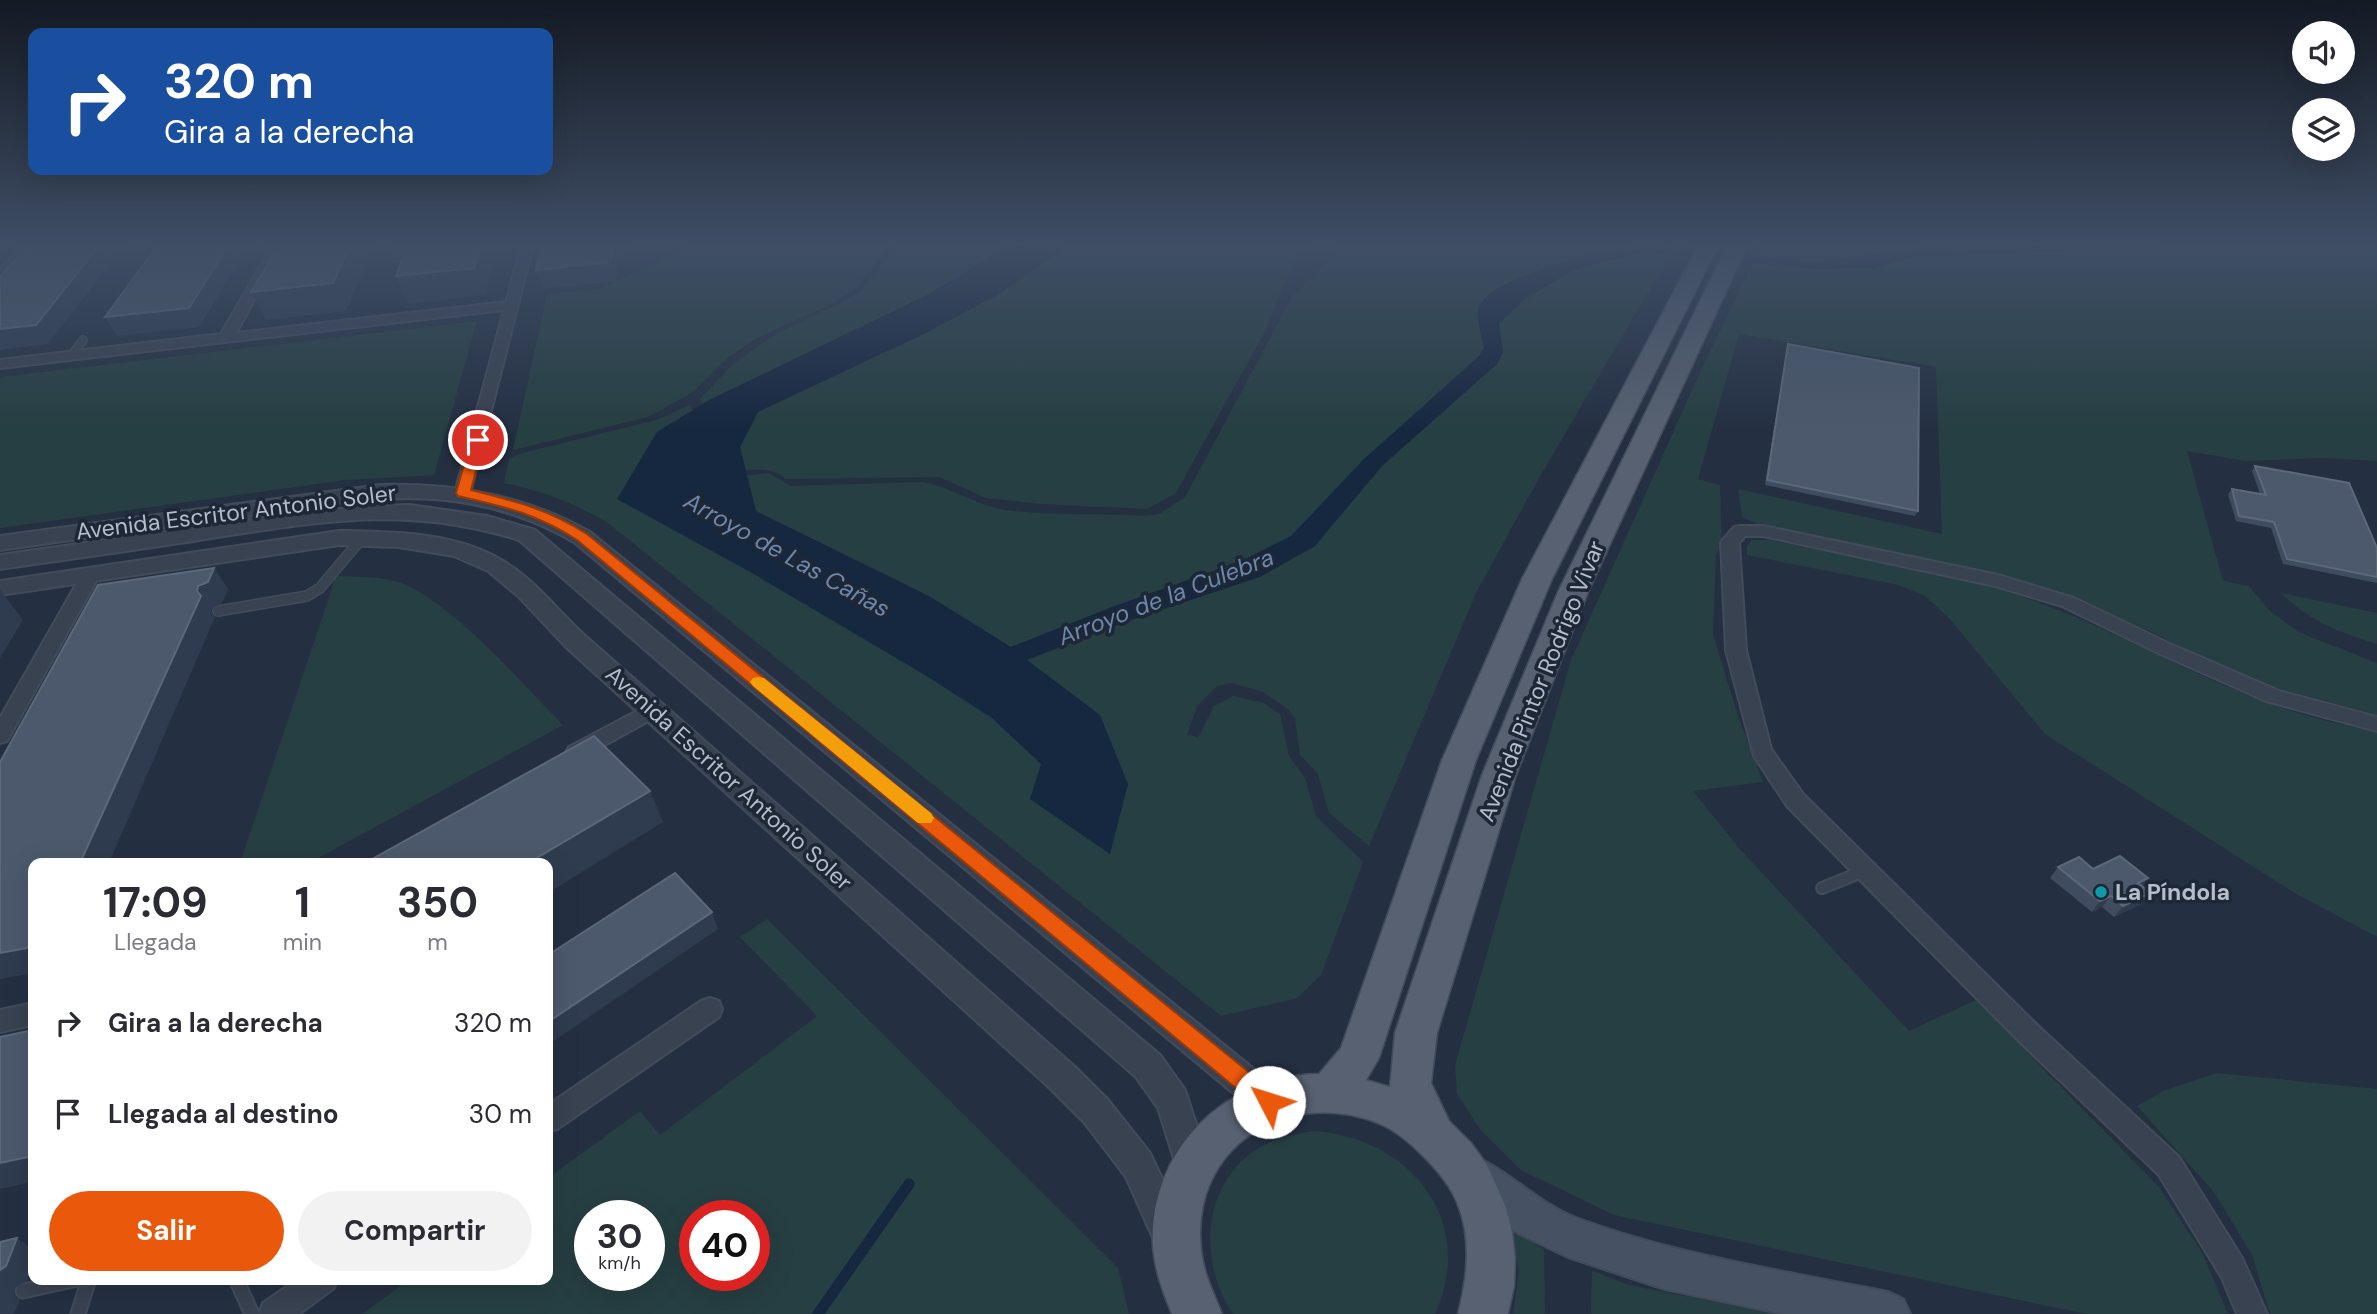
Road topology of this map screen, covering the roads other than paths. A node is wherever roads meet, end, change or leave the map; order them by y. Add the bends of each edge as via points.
1 (243, 307) edge
2 (492, 307) edge
3 (512, 307) edge
4 (1677, 307) edge
5 (1708, 307) edge
6 (227, 336) junction
7 (83, 340) dead end
8 (72, 355) junction
9 (0, 364) edge
10 (463, 493) junction
11 (362, 538) junction
12 (0, 543) edge
13 (0, 562) edge
14 (91, 575) junction
15 (0, 588) edge
16 (218, 611) dead end
17 (654, 709) junction
18 (2377, 724) edge
19 (0, 736) edge
20 (558, 762) edge
21 (1867, 870) junction
22 (1822, 888) dead end
23 (710, 1009) dead end
24 (28, 1015) edge
25 (0, 1021) edge
26 (1330, 1093) junction
27 (1269, 1102) junction
28 (553, 1117) edge
29 (1432, 1133) junction
30 (1192, 1166) junction
31 (1463, 1168) junction
32 (1175, 1244) junction
33 (50, 1285) edge
34 (87, 1285) edge
35 (239, 1285) edge
36 (315, 1285) edge
37 (23, 1291) dead end
38 (78, 1314) edge
39 (252, 1314) edge
40 (274, 1314) edge
41 (1197, 1314) edge
42 (1483, 1314) edge
43 (1888, 1314) edge
44 (2252, 1314) edge

1 - 6 street
2 - 6 street
3 - 10 street
4 - 26 main road, Avenida Pintor Rodrigo Vivar via 1537,579 1459,760 1358,1058
5 - 29 main road, Avenida Pintor Rodrigo Vivar via 1573,592 1499,775 1416,1033 1410,1083
6 - 8 street
7 - 8 lane
8 - 9 street
10 - 12 street, Avenida Escritor Antonio Soler via 380,491
10 - 27 street, Avenida Escritor Antonio Soler via 525,507 582,537
11 - 14 street, Avenida Escritor Antonio Soler
11 - 16 lane via 320,588 307,596
11 - 17 street, Avenida Escritor Antonio Soler via 448,546 495,565
13 - 30 street, Avenida Escritor Antonio Soler via 356,511 436,512 527,536 1148,1066 1173,1101
14 - 15 street, Avenida Escritor Antonio Soler
14 - 19 street
17 - 20 street
17 - 32 street, Avenida Escritor Antonio Soler via 1096,1111 1138,1165
18 - 21 street via 2273,695 2068,602 1998,580 1763,531 1740,531 1730,541 1736,650 1761,751 1795,800
21 - 22 lane
21 - 44 street via 2028,1033 2169,1166 2232,1268
23 - 28 street
24 - 25 street
26 - 27 main road via 1296,1093
26 - 29 main road via 1388,1105
27 - 30 main road via 1249,1108 1211,1139
29 - 31 main road
30 - 32 main road via 1179,1199
31 - 42 main road via 1483,1205 1492,1246 1491,1288
31 - 43 main road via 1533,1219 1568,1236 1665,1268
32 - 41 main road via 1185,1291
33 - 37 lane
34 - 38 lane
35 - 39 lane
36 - 40 street

